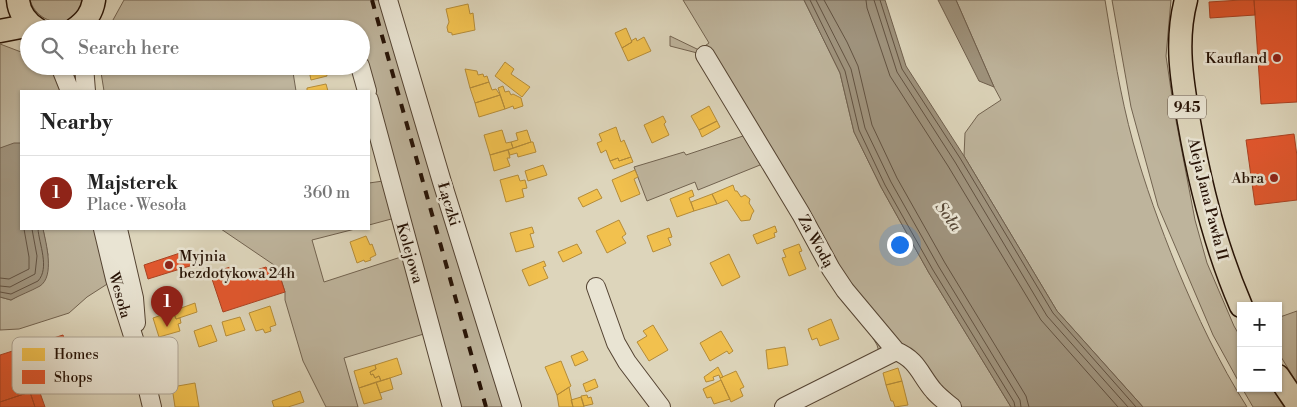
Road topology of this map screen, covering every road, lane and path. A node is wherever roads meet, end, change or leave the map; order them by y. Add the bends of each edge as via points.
1 (18, 0) edge
2 (388, 0) edge
3 (1186, 0) edge
4 (27, 20) edge
5 (20, 29) edge
6 (0, 31) edge
7 (704, 55) dead end
8 (64, 75) edge
9 (85, 75) edge
10 (362, 75) edge
11 (70, 90) edge
12 (86, 90) edge
13 (366, 90) edge
14 (370, 104) edge
15 (103, 230) edge
16 (118, 230) edge
17 (596, 287) dead end
18 (1239, 302) edge
19 (133, 337) edge
20 (138, 337) edge
21 (896, 352) junction
22 (1282, 382) edge
23 (149, 394) edge
24 (1297, 404) edge
25 (152, 407) edge
26 (452, 407) edge
27 (512, 407) edge
28 (661, 407) edge
29 (784, 407) edge
30 (952, 407) edge

1 - 4 main road
2 - 27 street, Łączki
3 - 18 main road, Aleja Jana Pawła II / 945 via 1179,43 1194,154 1215,237
5 - 6 main road
7 - 21 street, Za Wodą via 831,269
8 - 11 street
9 - 12 street
10 - 13 street
14 - 26 street, Kolejowa
15 - 19 street, Wesoła
16 - 20 street, Wesoła via 134,298
17 - 28 street via 616,343
21 - 29 street
21 - 30 street, Za Wodą via 914,362 934,391
22 - 24 main road
23 - 25 street, Wesoła

